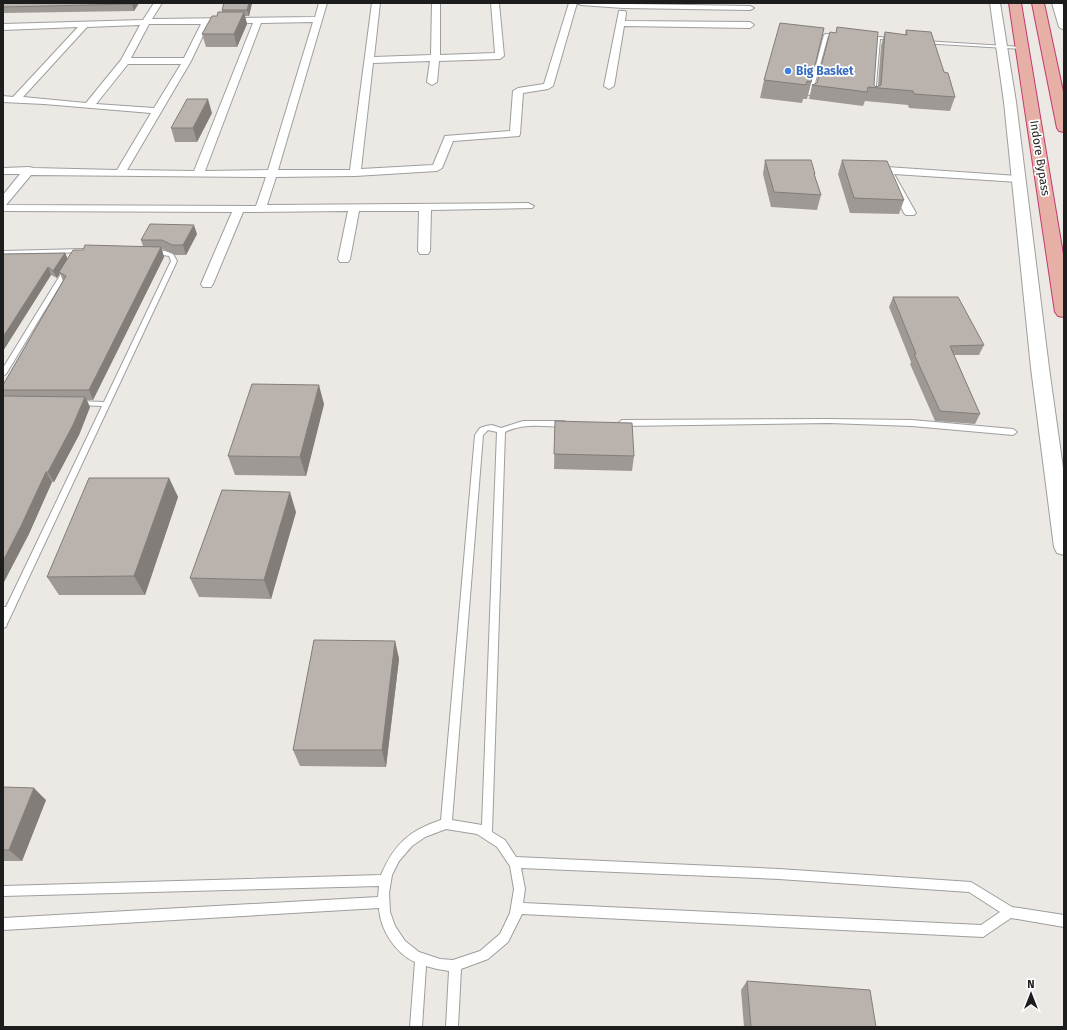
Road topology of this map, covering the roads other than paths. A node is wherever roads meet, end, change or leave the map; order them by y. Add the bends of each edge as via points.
1 (158, 3) edge
2 (323, 3) edge
3 (376, 3) edge
4 (436, 3) edge
5 (495, 3) edge
6 (573, 3) edge
7 (581, 3) edge
8 (995, 3) edge
9 (1015, 3) edge
10 (1038, 3) edge
11 (1057, 3) edge
12 (623, 6) junction
13 (750, 8) dead end
14 (319, 19) junction
15 (258, 20) junction
16 (206, 21) junction
17 (146, 22) junction
18 (620, 23) junction
19 (85, 24) junction
20 (750, 25) dead end
21 (1064, 27) edge
22 (5, 28) edge
23 (848, 36) edge
24 (863, 37) edge
25 (878, 38) junction
26 (901, 40) edge
27 (917, 41) edge
28 (1002, 47) junction
29 (1023, 48) junction
30 (435, 58) junction
31 (369, 60) junction
32 (125, 61) junction
33 (187, 61) junction
34 (432, 82) dead end
35 (609, 86) dead end
36 (810, 97) edge
37 (3, 99) edge
38 (873, 99) edge
39 (15, 100) junction
40 (89, 106) junction
41 (158, 111) junction
42 (1064, 128) edge
43 (29, 170) junction
44 (3, 171) edge
45 (120, 173) junction
46 (355, 173) junction
47 (198, 174) junction
48 (272, 174) junction
49 (1018, 179) junction
50 (3, 202) edge
51 (528, 206) dead end
52 (425, 207) junction
53 (3, 208) edge
54 (354, 208) junction
55 (239, 209) junction
56 (260, 209) junction
57 (910, 213) dead end
58 (78, 251) junction
59 (92, 251) edge
60 (424, 251) dead end
61 (150, 252) edge
62 (3, 253) edge
63 (74, 257) edge
64 (344, 259) dead end
65 (70, 264) edge
66 (207, 284) dead end
67 (1064, 312) edge
68 (3, 374) edge
69 (74, 403) edge
70 (106, 404) junction
71 (614, 423) edge
72 (574, 424) edge
73 (501, 431) junction
74 (1013, 432) dead end
75 (1064, 547) edge
76 (6, 610) edge
77 (3, 624) edge
78 (446, 824) junction
79 (487, 832) junction
80 (514, 862) junction
81 (385, 880) junction
82 (3, 891) edge
83 (382, 902) junction
84 (518, 908) junction
85 (1010, 912) junction
86 (1064, 921) edge
87 (3, 924) edge
88 (421, 961) junction
89 (456, 965) junction
90 (416, 1027) edge
91 (452, 1027) edge

1 - 17 street
2 - 14 street
3 - 31 street
4 - 30 street
5 - 30 street via 500,56
6 - 46 street via 548,86 518,91 515,134 449,138 437,168
7 - 12 street
8 - 28 street
9 - 29 highway, Indore Bypass
10 - 42 highway, Indore Bypass
11 - 21 street
12 - 13 street
12 - 18 street
14 - 15 street
14 - 48 street
15 - 16 street
15 - 47 street
16 - 17 street
16 - 33 street
17 - 19 street
17 - 32 street
18 - 20 street
18 - 35 street
19 - 22 street
19 - 39 street
23 - 36 lane via 826,35
24 - 25 lane
25 - 26 lane
25 - 38 lane
27 - 28 lane
28 - 29 lane
28 - 49 street
29 - 67 highway, Indore Bypass
30 - 31 street
30 - 34 street
31 - 46 street
32 - 33 street
32 - 40 street
33 - 41 street
37 - 39 street
39 - 40 street
40 - 41 street
41 - 45 street
43 - 44 street
43 - 45 street
43 - 50 street
45 - 47 street
46 - 48 street
47 - 48 street
48 - 56 street
49 - 57 street via 888,170
49 - 75 street
51 - 52 street
52 - 54 street
52 - 60 street
53 - 55 street
54 - 56 street
54 - 64 street
55 - 56 street
55 - 66 street
58 - 59 lane
58 - 62 lane
58 - 63 lane
61 - 70 lane via 172,255 174,261
65 - 68 lane
69 - 70 lane
70 - 76 lane
71 - 74 lane via 829,421 912,423
72 - 73 lane via 518,424
73 - 78 lane via 494,427 487,428 479,435
73 - 79 lane
76 - 77 lane
78 - 79 lane via 461,824
78 - 81 lane via 420,834 408,842 390,866
79 - 80 lane via 507,850
80 - 84 lane via 519,883
80 - 85 lane via 779,874 971,887
81 - 82 lane
81 - 83 lane
83 - 87 lane
83 - 88 lane via 388,927 397,941
84 - 85 lane via 983,931
84 - 89 lane via 502,938 490,950 475,959
85 - 86 lane
88 - 89 lane
88 - 90 lane
89 - 91 lane

